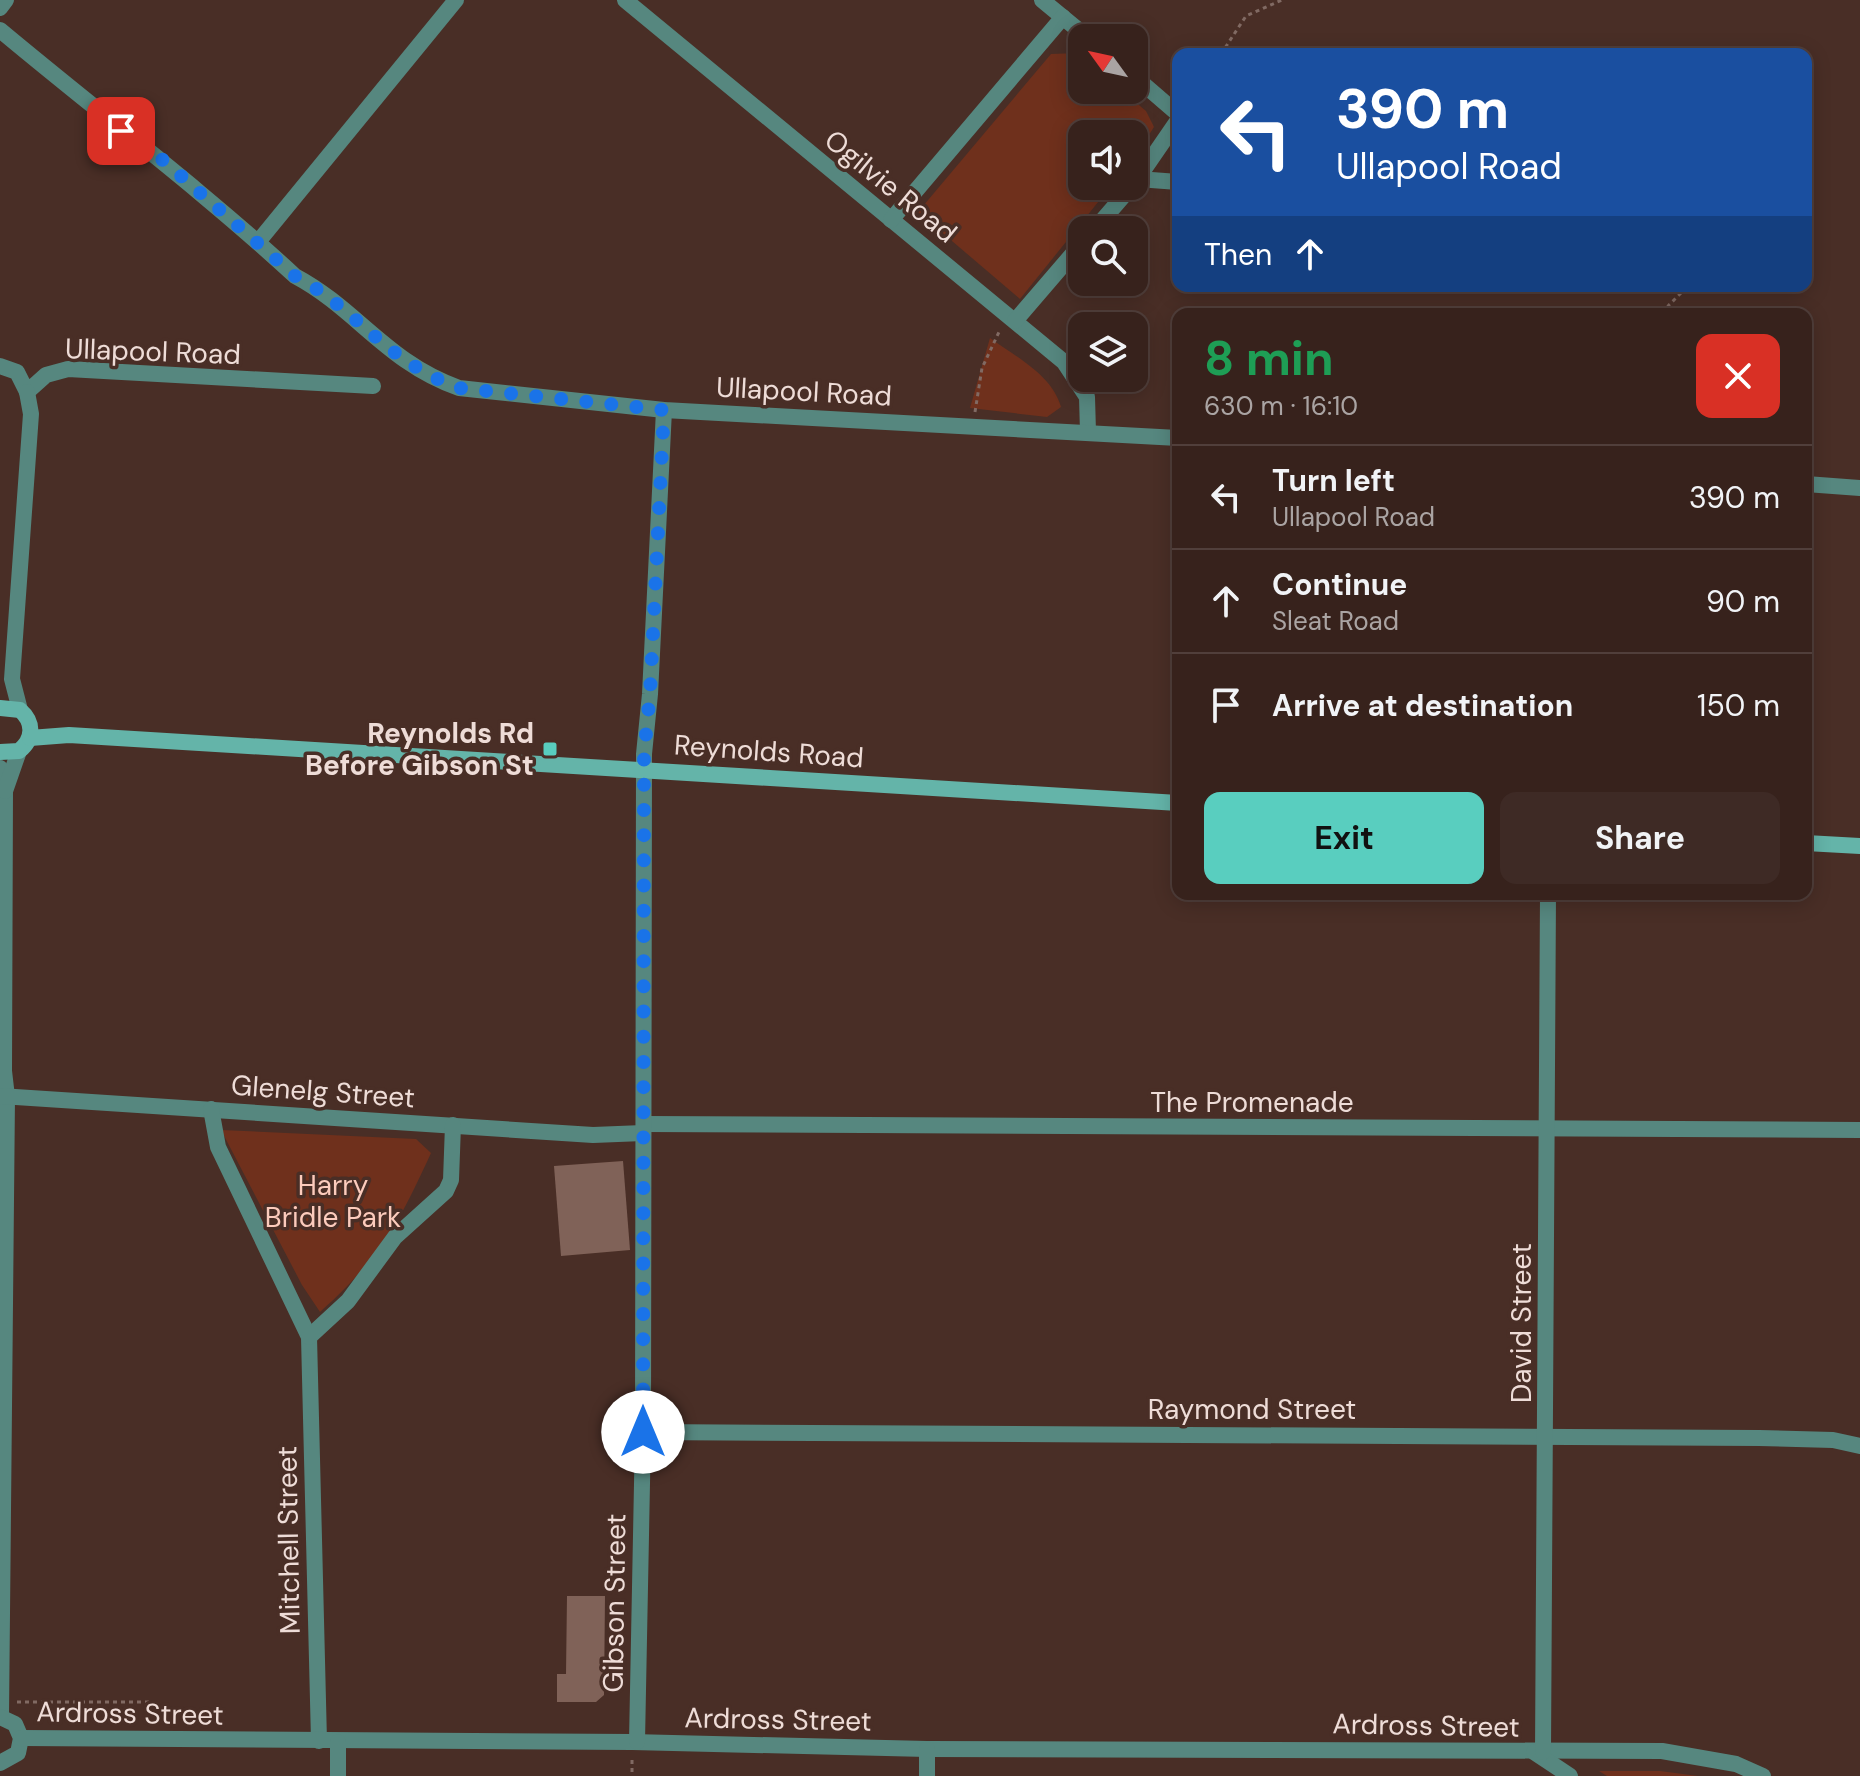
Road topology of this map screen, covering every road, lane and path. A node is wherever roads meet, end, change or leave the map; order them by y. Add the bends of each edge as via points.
1 (6, 0) edge
2 (456, 0) edge
3 (625, 0) edge
4 (1042, 0) edge
5 (1282, 0) edge
6 (0, 8) edge
7 (1063, 17) junction
8 (1071, 24) edge
9 (0, 30) edge
10 (1225, 48) edge
11 (1148, 89) edge
12 (1172, 111) edge
13 (1172, 126) edge
14 (1148, 163) edge
15 (1172, 182) edge
16 (1148, 183) edge
17 (1120, 200) edge
18 (1106, 216) edge
19 (891, 220) junction
20 (258, 242) junction
21 (1068, 259) edge
22 (1680, 292) edge
23 (1669, 308) edge
24 (1015, 321) junction
25 (999, 332) dead end
26 (0, 366) edge
27 (373, 386) dead end
28 (27, 392) junction
29 (664, 410) junction
30 (973, 426) junction
31 (1088, 432) junction
32 (1172, 438) edge
33 (1812, 484) edge
34 (1860, 488) edge
35 (12, 679) junction
36 (0, 705) edge
37 (23, 712) junction
38 (69, 735) junction
39 (24, 745) junction
40 (0, 752) edge
41 (0, 768) edge
42 (644, 769) junction
43 (5, 791) junction
44 (1172, 803) edge
45 (1812, 843) edge
46 (1860, 846) edge
47 (1548, 900) edge
48 (3, 1096) edge
49 (211, 1109) junction
50 (453, 1125) junction
51 (1545, 1128) junction
52 (644, 1129) junction
53 (1860, 1130) edge
54 (309, 1337) junction
55 (1, 1400) edge
56 (643, 1432) junction
57 (1547, 1437) junction
58 (1860, 1446) edge
59 (13, 1702) dead end
60 (151, 1702) dead end
61 (1, 1717) edge
62 (21, 1738) junction
63 (319, 1741) junction
64 (338, 1742) junction
65 (637, 1742) junction
66 (927, 1749) junction
67 (1538, 1752) junction
68 (0, 1763) edge
69 (338, 1776) edge
70 (927, 1776) edge
71 (1570, 1776) edge
72 (1763, 1776) edge

1 - 6 street
2 - 20 street
3 - 19 street, Ogilvie Road
4 - 7 street
5 - 10 path via 1246,16
7 - 8 street
7 - 19 street
9 - 20 street, Ullapool Road
11 - 12 street
13 - 14 street
15 - 16 street
17 - 18 street
19 - 24 street, Ogilvie Road
20 - 29 street, Ullapool Road via 392,354 430,377 459,388
21 - 24 street
22 - 23 path
24 - 31 street, Ogilvie Road via 1075,374 1087,397
25 - 30 path via 982,368
26 - 28 street via 17,372
27 - 28 street, Ullapool Road via 68,369 46,375
28 - 35 street via 31,414
29 - 30 street, Ullapool Road
29 - 42 street, Gibson Street
30 - 31 street, Ullapool Road
31 - 32 street, Ullapool Road
33 - 34 street
35 - 36 street
35 - 37 street
36 - 37 street, Reynolds Road
37 - 38 street, Reynolds Road
37 - 39 street via 30,722
38 - 39 street, Reynolds Road
38 - 42 street, Reynolds Road
39 - 40 street, Reynolds Road
39 - 43 street
41 - 43 street
42 - 44 street, Reynolds Road
42 - 52 street, Gibson Street
43 - 48 street
45 - 46 street
47 - 51 street, David Street
48 - 49 street, Glenelg Street
48 - 55 street
49 - 50 street, Glenelg Street
49 - 54 street via 218,1147
50 - 52 street, Glenelg Street via 593,1135
50 - 54 street via 446,1191 395,1237 348,1301
51 - 52 street, The Promenade
51 - 53 street, The Promenade
51 - 57 street, David Street
52 - 56 street, Gibson Street
54 - 63 street, Mitchell Street
55 - 61 street
56 - 57 street, Raymond Street
56 - 65 street, Gibson Street
57 - 58 street, Raymond Street via 1833,1440
57 - 67 street, David Street
59 - 60 path
61 - 62 street via 15,1724
62 - 63 street, Ardross Street
62 - 68 street via 18,1753
63 - 64 street, Ardross Street
64 - 65 street, Ardross Street
64 - 69 street
65 - 66 street, Ardross Street
66 - 67 street, Ardross Street
66 - 70 street
67 - 71 street, Ardross Street
67 - 72 street, Ardross Street via 1662,1751 1736,1764

